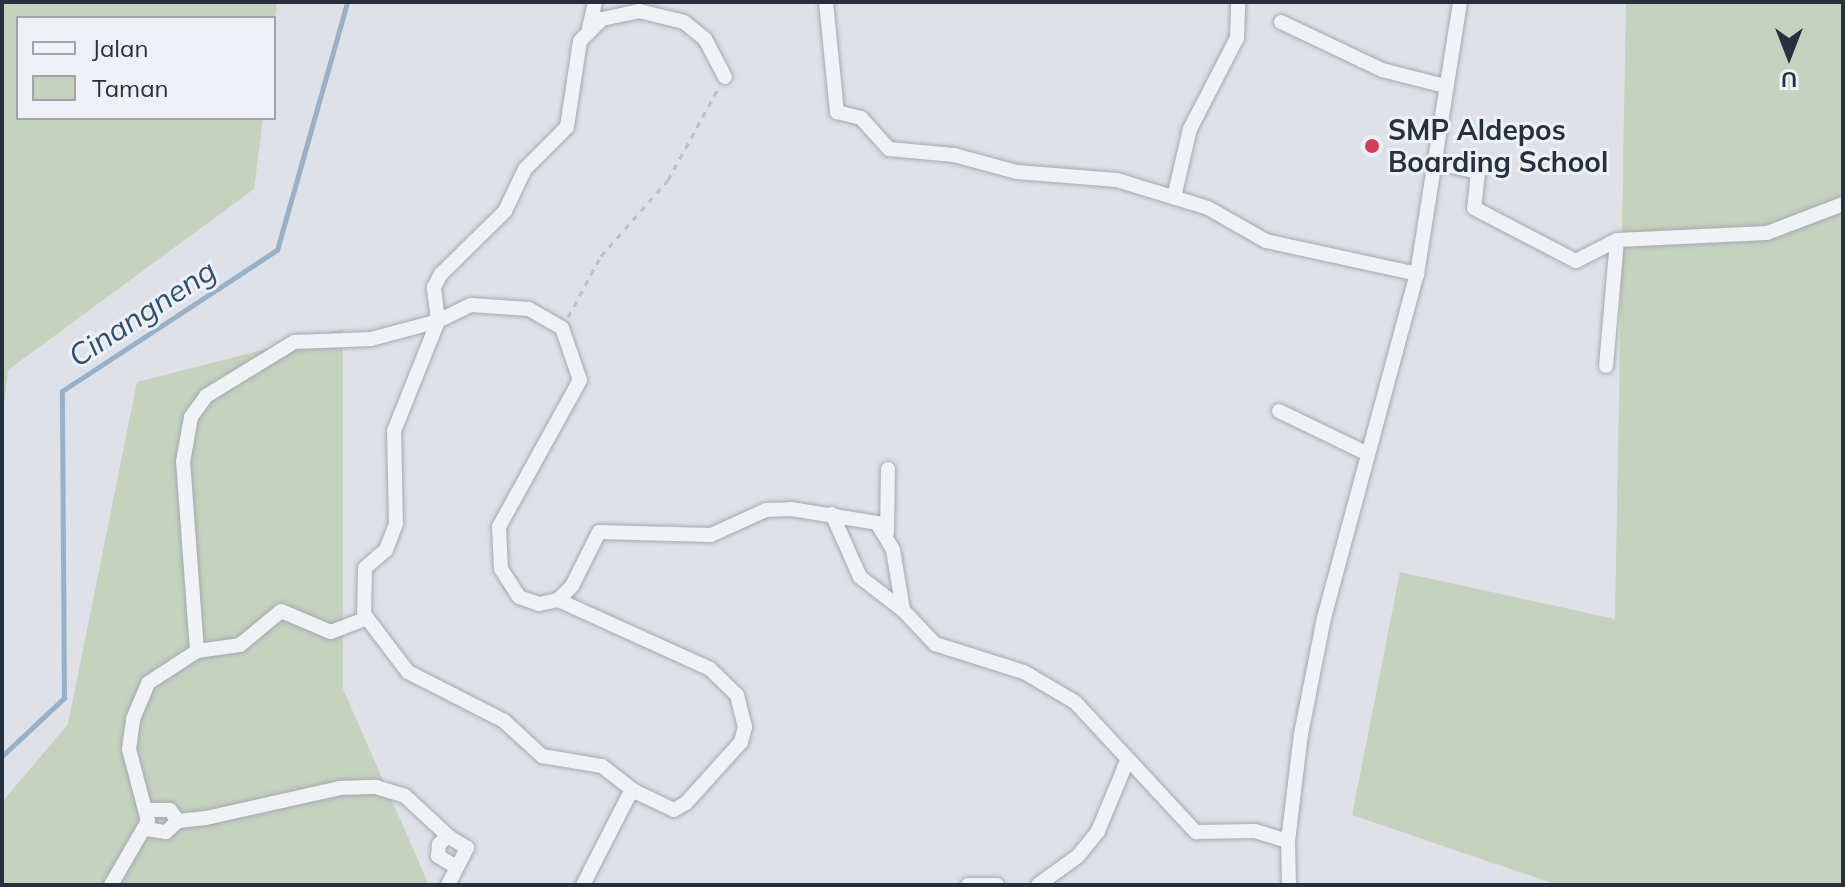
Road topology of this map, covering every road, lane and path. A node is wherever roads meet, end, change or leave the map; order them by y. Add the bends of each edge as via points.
1 (595, 2) edge
2 (826, 2) edge
3 (1238, 2) edge
4 (1457, 2) edge
5 (1281, 22) dead end
6 (589, 29) junction
7 (725, 77) joint
8 (1445, 86) junction
9 (1433, 162) junction
10 (1174, 197) junction
11 (1843, 204) edge
12 (1617, 240) junction
13 (1417, 274) junction
14 (438, 321) junction
15 (562, 328) junction
16 (1606, 366) dead end
17 (1279, 411) dead end
18 (1366, 453) junction
19 (888, 469) dead end
20 (832, 514) junction
21 (887, 533) junction
22 (558, 600) junction
23 (903, 610) junction
24 (364, 617) junction
25 (197, 651) junction
26 (1128, 759) junction
27 (634, 791) junction
28 (149, 810) junction
29 (178, 821) junction
30 (146, 829) junction
31 (448, 836) junction
32 (1288, 841) junction
33 (453, 865) junction
34 (111, 885) edge
35 (448, 885) edge
36 (583, 885) edge
37 (968, 885) edge
38 (997, 885) edge
39 (1038, 885) edge
40 (1289, 885) edge

1 - 6 street
2 - 10 street via 837,112 861,118 889,149 954,155 1017,172 1117,180
3 - 10 street via 1237,38 1190,129
4 - 8 street
5 - 8 street via 1382,70
6 - 7 street via 623,13 669,15 696,30
6 - 14 street via 577,50 567,127 525,169 505,211 441,274 434,287
7 - 15 path via 668,180 601,256
8 - 9 street
9 - 12 street via 1478,172 1474,208 1570,260 1583,260
9 - 13 street
10 - 13 street via 1266,241
11 - 12 street via 1767,233
12 - 16 street
13 - 18 street
14 - 15 street via 471,305 498,302 529,309
14 - 24 street via 394,431 396,524 386,550 365,568
14 - 25 street via 371,339 294,342 206,396 191,417 183,462
15 - 22 street via 580,380 498,534 509,588 539,604
17 - 18 street
18 - 32 street via 1324,618
19 - 21 street
20 - 21 street via 877,523
20 - 22 street via 766,510 711,535 599,532 572,586
20 - 23 street via 860,577
21 - 23 street
22 - 27 street via 710,669 737,695 745,727 741,742 686,803 674,810
23 - 26 street via 935,644 1024,672 1075,702
24 - 25 street via 331,632 281,611 240,645
24 - 27 street via 408,672 504,721 542,756 602,766
25 - 28 street via 148,683 133,719 129,749
26 - 32 street via 1196,832 1255,831
26 - 39 street via 1098,831 1078,856
27 - 36 street via 607,830
28 - 29 street via 170,810
28 - 30 street
29 - 30 street via 166,832
29 - 31 street via 340,788 376,787 405,796
30 - 34 street
31 - 33 street via 437,850 442,861
31 - 33 street via 467,848
32 - 40 street
33 - 35 street
37 - 38 street

